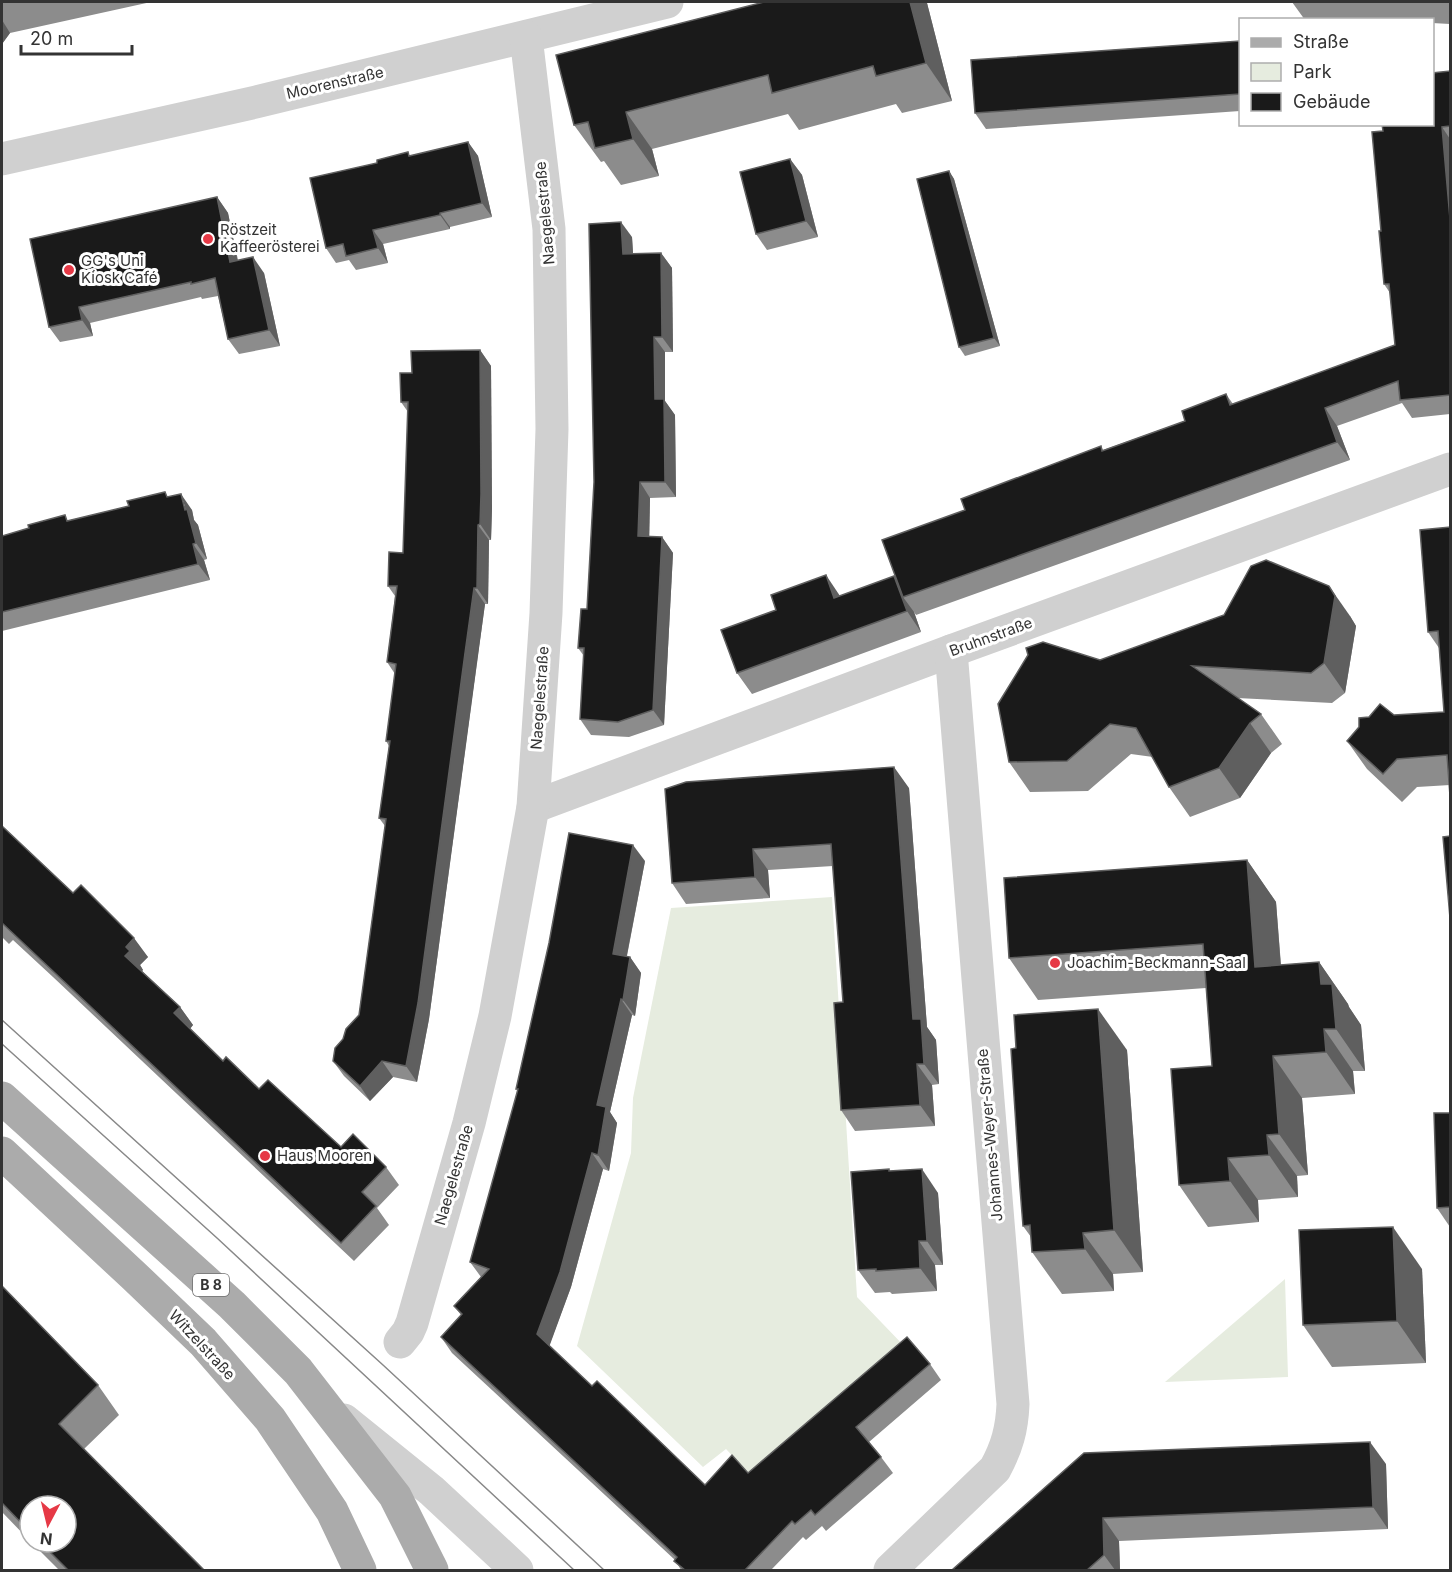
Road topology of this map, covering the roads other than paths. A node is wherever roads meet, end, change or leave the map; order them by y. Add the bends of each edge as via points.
1 (667, 2) edge
2 (526, 37) junction
3 (2, 159) edge
4 (1450, 469) edge
5 (951, 651) junction
6 (533, 807) junction
7 (2, 1098) edge
8 (2, 1153) edge
9 (400, 1342) dead end
10 (328, 1407) junction
11 (360, 1570) edge
12 (432, 1570) edge
13 (517, 1570) edge
14 (890, 1570) edge

1 - 2 street, Moorenstraße
2 - 3 street, Moorenstraße
2 - 6 street, Naegelestraße via 549,229 552,429 546,613
4 - 5 street, Bruhnstraße
5 - 6 street, Bruhnstraße
5 - 14 street, Johannes-Weyer-Straße via 1012,1426 995,1469
6 - 9 street, Naegelestraße via 495,1016 474,1101 412,1323
7 - 10 main road, B 8 via 232,1305
8 - 11 main road, Witzelstraße via 203,1342 270,1419 332,1511
10 - 12 main road, B 8 via 395,1496
10 - 13 street via 432,1491

